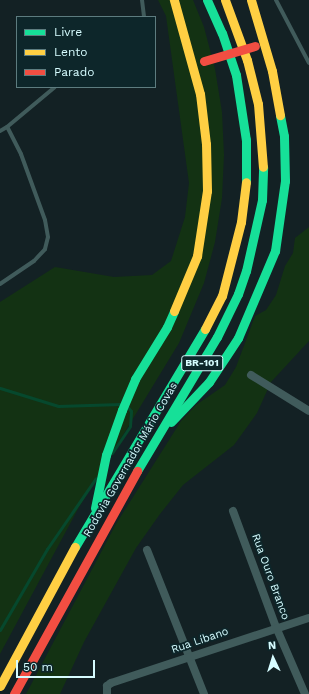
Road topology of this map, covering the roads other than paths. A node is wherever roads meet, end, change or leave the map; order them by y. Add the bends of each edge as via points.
1 (142, 0) edge
2 (174, 0) edge
3 (207, 0) edge
4 (225, 0) edge
5 (251, 0) edge
6 (276, 0) edge
7 (144, 16) edge
8 (265, 43) junction
9 (309, 63) edge
10 (193, 64) junction
11 (54, 88) edge
12 (7, 127) junction
13 (0, 132) edge
14 (0, 284) edge
15 (251, 375) dead end
16 (309, 411) edge
17 (159, 434) junction
18 (233, 511) dead end
19 (94, 512) junction
20 (147, 550) dead end
21 (309, 618) edge
22 (276, 627) junction
23 (190, 656) junction
24 (0, 686) edge
25 (14, 694) edge
26 (107, 694) edge
27 (204, 694) edge
28 (305, 694) edge

1 - 7 lane
2 - 10 main road, Rodovia Governador Mário Covas
3 - 19 main road, Rodovia Governador Mário Covas / BR-101 via 230,54 244,119 246,181 237,242 222,296 211,317
4 - 17 main road, Rodovia Governador Mário Covas / BR-101 via 240,38 258,104 264,177 260,216 254,246 238,294 217,337
5 - 8 main road
6 - 9 lane
8 - 10 main road, bridge
8 - 17 main road via 284,136 285,181 275,251 248,317 229,353 209,382
10 - 19 main road, Rodovia Governador Mário Covas via 200,94 206,144 207,191 197,256 167,327 135,379 122,410 106,455
11 - 12 lane
12 - 13 lane
12 - 14 lane via 21,154 45,220 48,237 45,249 34,261
15 - 16 street
17 - 25 main road, Rodovia Governador Mário Covas / BR-101
18 - 22 street, Rua Ouro Branco
19 - 24 main road, Rodovia Governador Mário Covas / BR-101
20 - 23 street
21 - 22 street, Rua Líbano
22 - 23 street, Rua Líbano
22 - 28 street, Rua Ouro Branco
23 - 26 street, Rua Líbano via 111,683 107,686
23 - 27 street

